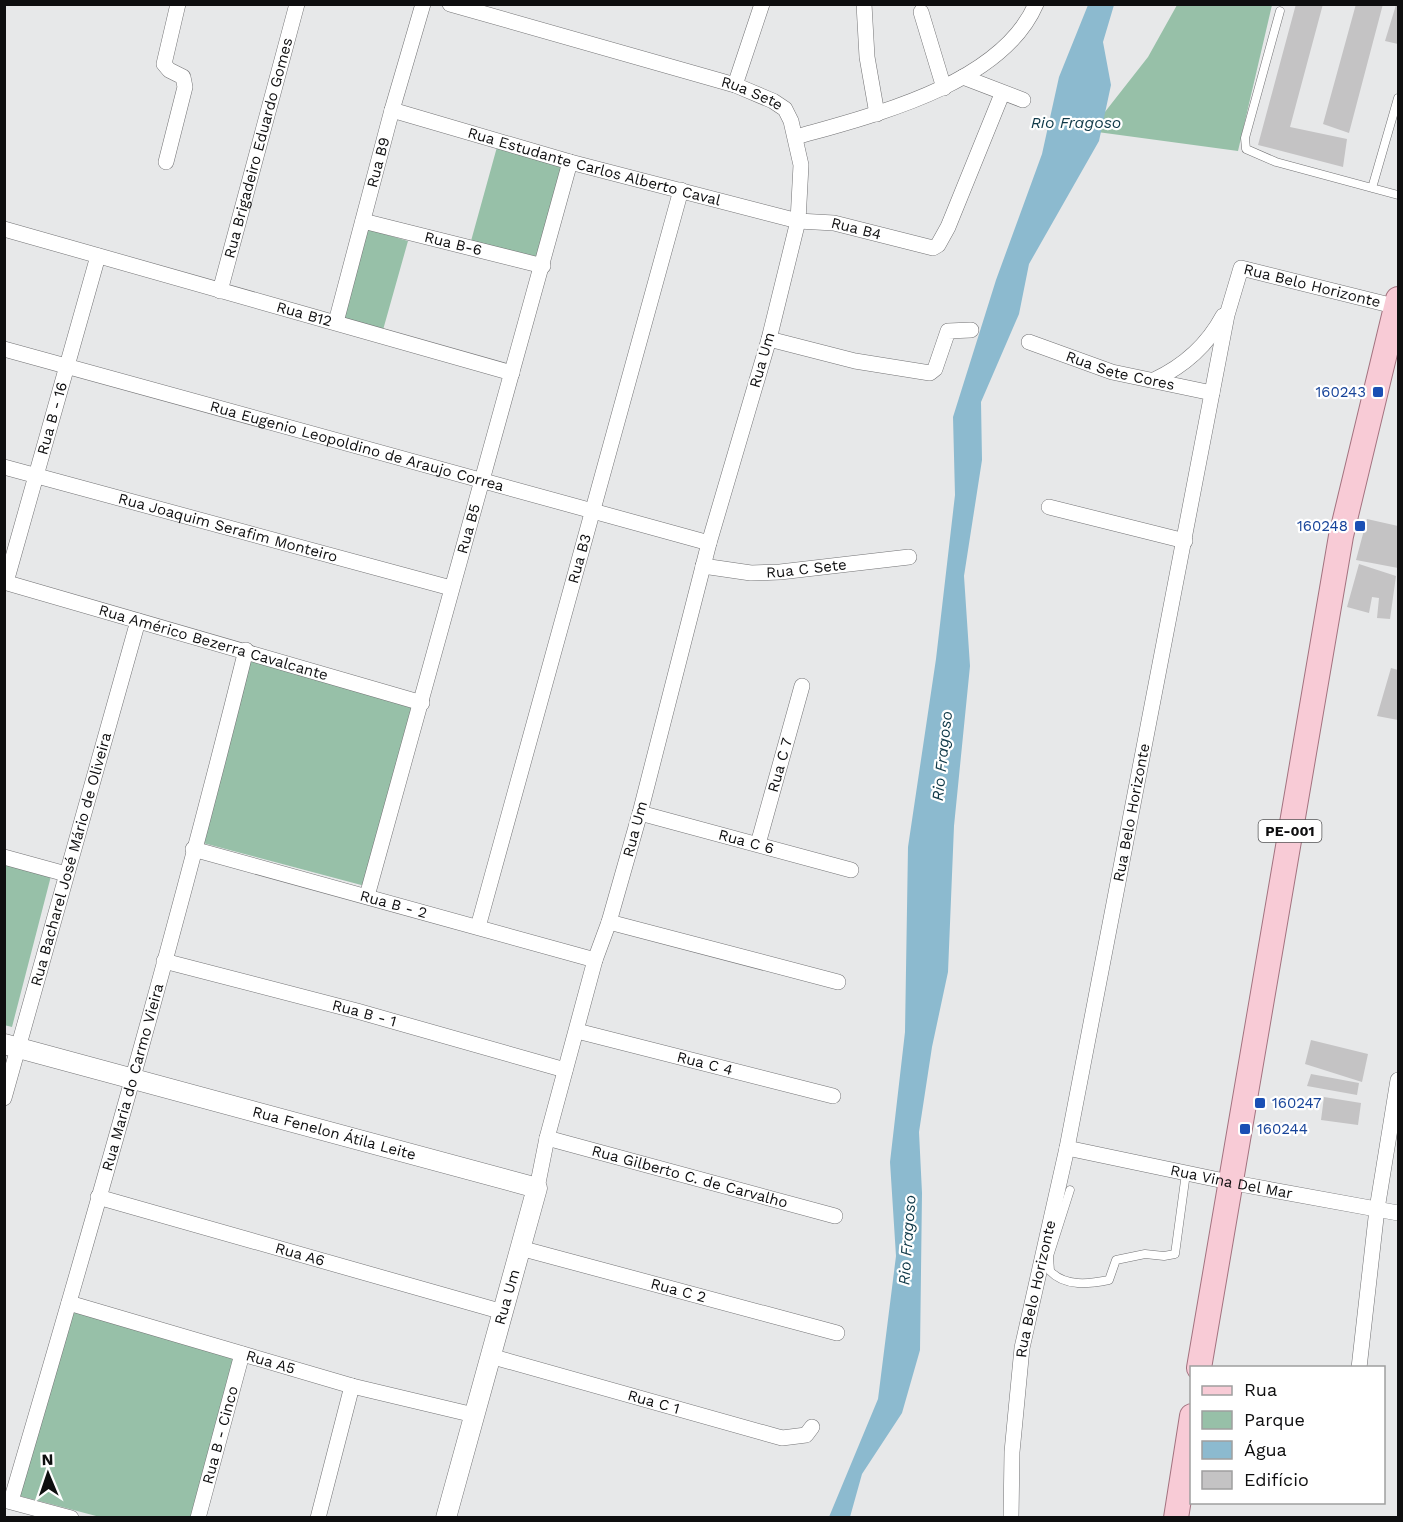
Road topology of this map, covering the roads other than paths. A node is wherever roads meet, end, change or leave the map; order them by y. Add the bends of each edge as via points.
1 (178, 4) edge
2 (297, 4) edge
3 (423, 4) edge
4 (450, 4) edge
5 (762, 4) edge
6 (864, 4) edge
7 (1036, 4) edge
8 (1280, 11) dead end
9 (921, 12) dead end
10 (963, 77) junction
11 (735, 85) junction
12 (944, 88) junction
13 (1002, 94) junction
14 (1398, 98) edge
15 (1023, 100) dead end
16 (392, 110) junction
17 (877, 114) junction
18 (796, 137) junction
19 (166, 162) dead end
20 (570, 162) junction
21 (1372, 188) junction
22 (681, 190) junction
23 (1398, 195) edge
24 (363, 221) junction
25 (798, 221) junction
26 (4, 229) edge
27 (98, 256) junction
28 (543, 266) junction
29 (220, 291) junction
30 (1230, 303) junction
31 (1398, 304) edge
32 (336, 322) junction
33 (971, 330) dead end
34 (769, 339) junction
35 (1029, 342) dead end
36 (4, 349) edge
37 (66, 368) junction
38 (512, 373) junction
39 (1154, 380) junction
40 (1212, 393) junction
41 (4, 467) edge
42 (35, 475) junction
43 (483, 481) junction
44 (1049, 507) dead end
45 (591, 511) junction
46 (1185, 541) junction
47 (709, 543) junction
48 (909, 557) dead end
49 (703, 566) junction
50 (5, 582) edge
51 (451, 588) junction
52 (138, 621) junction
53 (246, 650) junction
54 (802, 686) dead end
55 (422, 703) junction
56 (640, 813) junction
57 (758, 844) junction
58 (193, 849) junction
59 (4, 857) edge
60 (851, 870) dead end
61 (66, 874) junction
62 (367, 896) junction
63 (609, 922) junction
64 (478, 927) junction
65 (595, 960) junction
66 (164, 961) junction
67 (838, 982) dead end
68 (577, 1031) junction
69 (11, 1046) edge
70 (565, 1070) junction
71 (131, 1080) junction
72 (1398, 1080) edge
73 (833, 1096) dead end
74 (4, 1098) edge
75 (547, 1138) junction
76 (1066, 1148) junction
77 (1186, 1173) junction
78 (1229, 1182) junction
79 (537, 1188) junction
80 (1070, 1190) dead end
81 (98, 1197) junction
82 (1377, 1209) junction
83 (1398, 1213) edge
84 (835, 1216) dead end
85 (520, 1248) junction
86 (69, 1303) junction
87 (503, 1312) junction
88 (837, 1334) dead end
89 (242, 1354) junction
90 (490, 1356) junction
91 (1199, 1366) edge
92 (1359, 1366) edge
93 (352, 1386) junction
94 (474, 1415) junction
95 (812, 1427) dead end
96 (1190, 1432) edge
97 (8, 1500) edge
98 (71, 1518) edge
99 (198, 1518) edge
100 (318, 1518) edge
101 (446, 1518) edge
102 (1011, 1518) edge
103 (1176, 1518) edge

1 - 19 street via 164,64 182,75 185,87
2 - 29 street, Rua Brigadeiro Eduardo Gomes
3 - 16 street, Rua B9
4 - 11 street, Rua Sete
5 - 11 street
6 - 17 street via 867,57
7 - 10 street via 1024,29
8 - 21 lane via 1244,145 1251,153 1276,162
9 - 12 street
10 - 12 street
10 - 13 street
11 - 18 street, Rua Sete via 784,109
12 - 17 street
13 - 15 street
13 - 25 street, Rua B4 via 938,245 933,248 914,244 834,223
14 - 21 lane
16 - 20 street, Rua Estudante Carlos Alberto Caval
16 - 24 street, Rua B9
17 - 18 street
18 - 25 street, Rua Um via 801,165
20 - 22 street, Rua Estudante Carlos Alberto Caval
20 - 28 street, Rua B5
21 - 23 lane
22 - 25 street, Rua Estudante Carlos Alberto Caval
22 - 45 street, Rua B3
24 - 28 street, Rua B-6
24 - 32 street, Rua B9
25 - 34 street, Rua Um
26 - 27 street, Rua B12
27 - 29 street, Rua B12
27 - 37 street, Rua B - 16
28 - 38 street, Rua B5
29 - 32 street, Rua B12
30 - 31 street, Rua Belo Horizonte via 1240,268
30 - 39 street via 1200,350
30 - 40 street, Rua Belo Horizonte
31 - 78 main road, PE-001 via 1341,536
32 - 38 street, Rua B12
33 - 34 street via 948,331 935,369 918,374
34 - 47 street, Rua Um
35 - 39 street, Rua Sete Cores via 1112,372
36 - 37 street, Rua Eugenio Leopoldino de Araujo Correa
37 - 42 street, Rua B - 16
37 - 43 street, Rua Eugenio Leopoldino de Araujo Correa
38 - 43 street, Rua B5
39 - 40 street, Rua Sete Cores
40 - 46 street, Rua Belo Horizonte
41 - 42 street, Rua Joaquim Serafim Monteiro
42 - 50 street, Rua B - 16
42 - 51 street, Rua Joaquim Serafim Monteiro
43 - 45 street, Rua Eugenio Leopoldino de Araujo Correa
43 - 51 street, Rua B5
44 - 46 street
45 - 47 street, Rua Eugenio Leopoldino de Araujo Correa
45 - 64 street, Rua B3
46 - 76 street, Rua Belo Horizonte
47 - 49 street, Rua Um
48 - 49 street, Rua C Sete via 780,572 751,573
49 - 56 street, Rua Um
50 - 52 street, Rua Américo Bezerra Cavalcante
51 - 55 street, Rua B5
52 - 53 street, Rua Américo Bezerra Cavalcante
52 - 61 street, Rua Bacharel José Mário de Oliveira
53 - 55 street, Rua Américo Bezerra Cavalcante
53 - 58 street, Rua Maria do Carmo Vieira
54 - 57 street, Rua C 7
55 - 62 street, Rua B5
56 - 57 street, Rua C 6
56 - 63 street, Rua Um
57 - 60 street, Rua C 6
58 - 62 street, Rua B - 2
58 - 66 street, Rua Maria do Carmo Vieira
59 - 61 street
61 - 69 street, Rua Bacharel José Mário de Oliveira
62 - 64 street, Rua B - 2
63 - 65 street, Rua Um
63 - 67 street
64 - 65 street, Rua B - 2
65 - 68 street, Rua Um
66 - 70 street, Rua B - 1
66 - 71 street, Rua Maria do Carmo Vieira
68 - 70 street, Rua Um
68 - 73 street, Rua C 4
69 - 71 street, Rua Fenelon Átila Leite
69 - 74 street, Rua Bacharel José Mário de Oliveira
70 - 75 street, Rua Um
71 - 79 street, Rua Fenelon Átila Leite
71 - 81 street, Rua Maria do Carmo Vieira
72 - 82 street
75 - 79 street, Rua Um
75 - 84 street, Rua Gilberto C. de Carvalho
76 - 77 street, Rua Vina Del Mar
76 - 102 street, Rua Belo Horizonte via 1022,1348 1011,1452
77 - 78 street, Rua Vina Del Mar
77 - 80 lane via 1175,1254 1145,1254 1116,1260 1109,1280 1089,1284 1058,1280 1050,1271 1049,1256
78 - 82 street, Rua Vina Del Mar
78 - 91 main road, PE-001
79 - 85 street, Rua Um
81 - 86 street, Rua Maria do Carmo Vieira
81 - 87 street, Rua A6
82 - 83 street, Rua Vina Del Mar
82 - 92 street
85 - 87 street, Rua Um
85 - 88 street, Rua C 2
86 - 89 street, Rua A5
86 - 97 street, Rua Maria do Carmo Vieira
87 - 90 street, Rua Um
89 - 93 street, Rua A5
89 - 99 street, Rua B - Cinco
90 - 94 street, Rua Um
90 - 95 street, Rua C 1 via 782,1438 806,1435
93 - 94 street, Rua A5
93 - 100 street
94 - 101 street, Rua Um
96 - 103 main road
97 - 98 street

